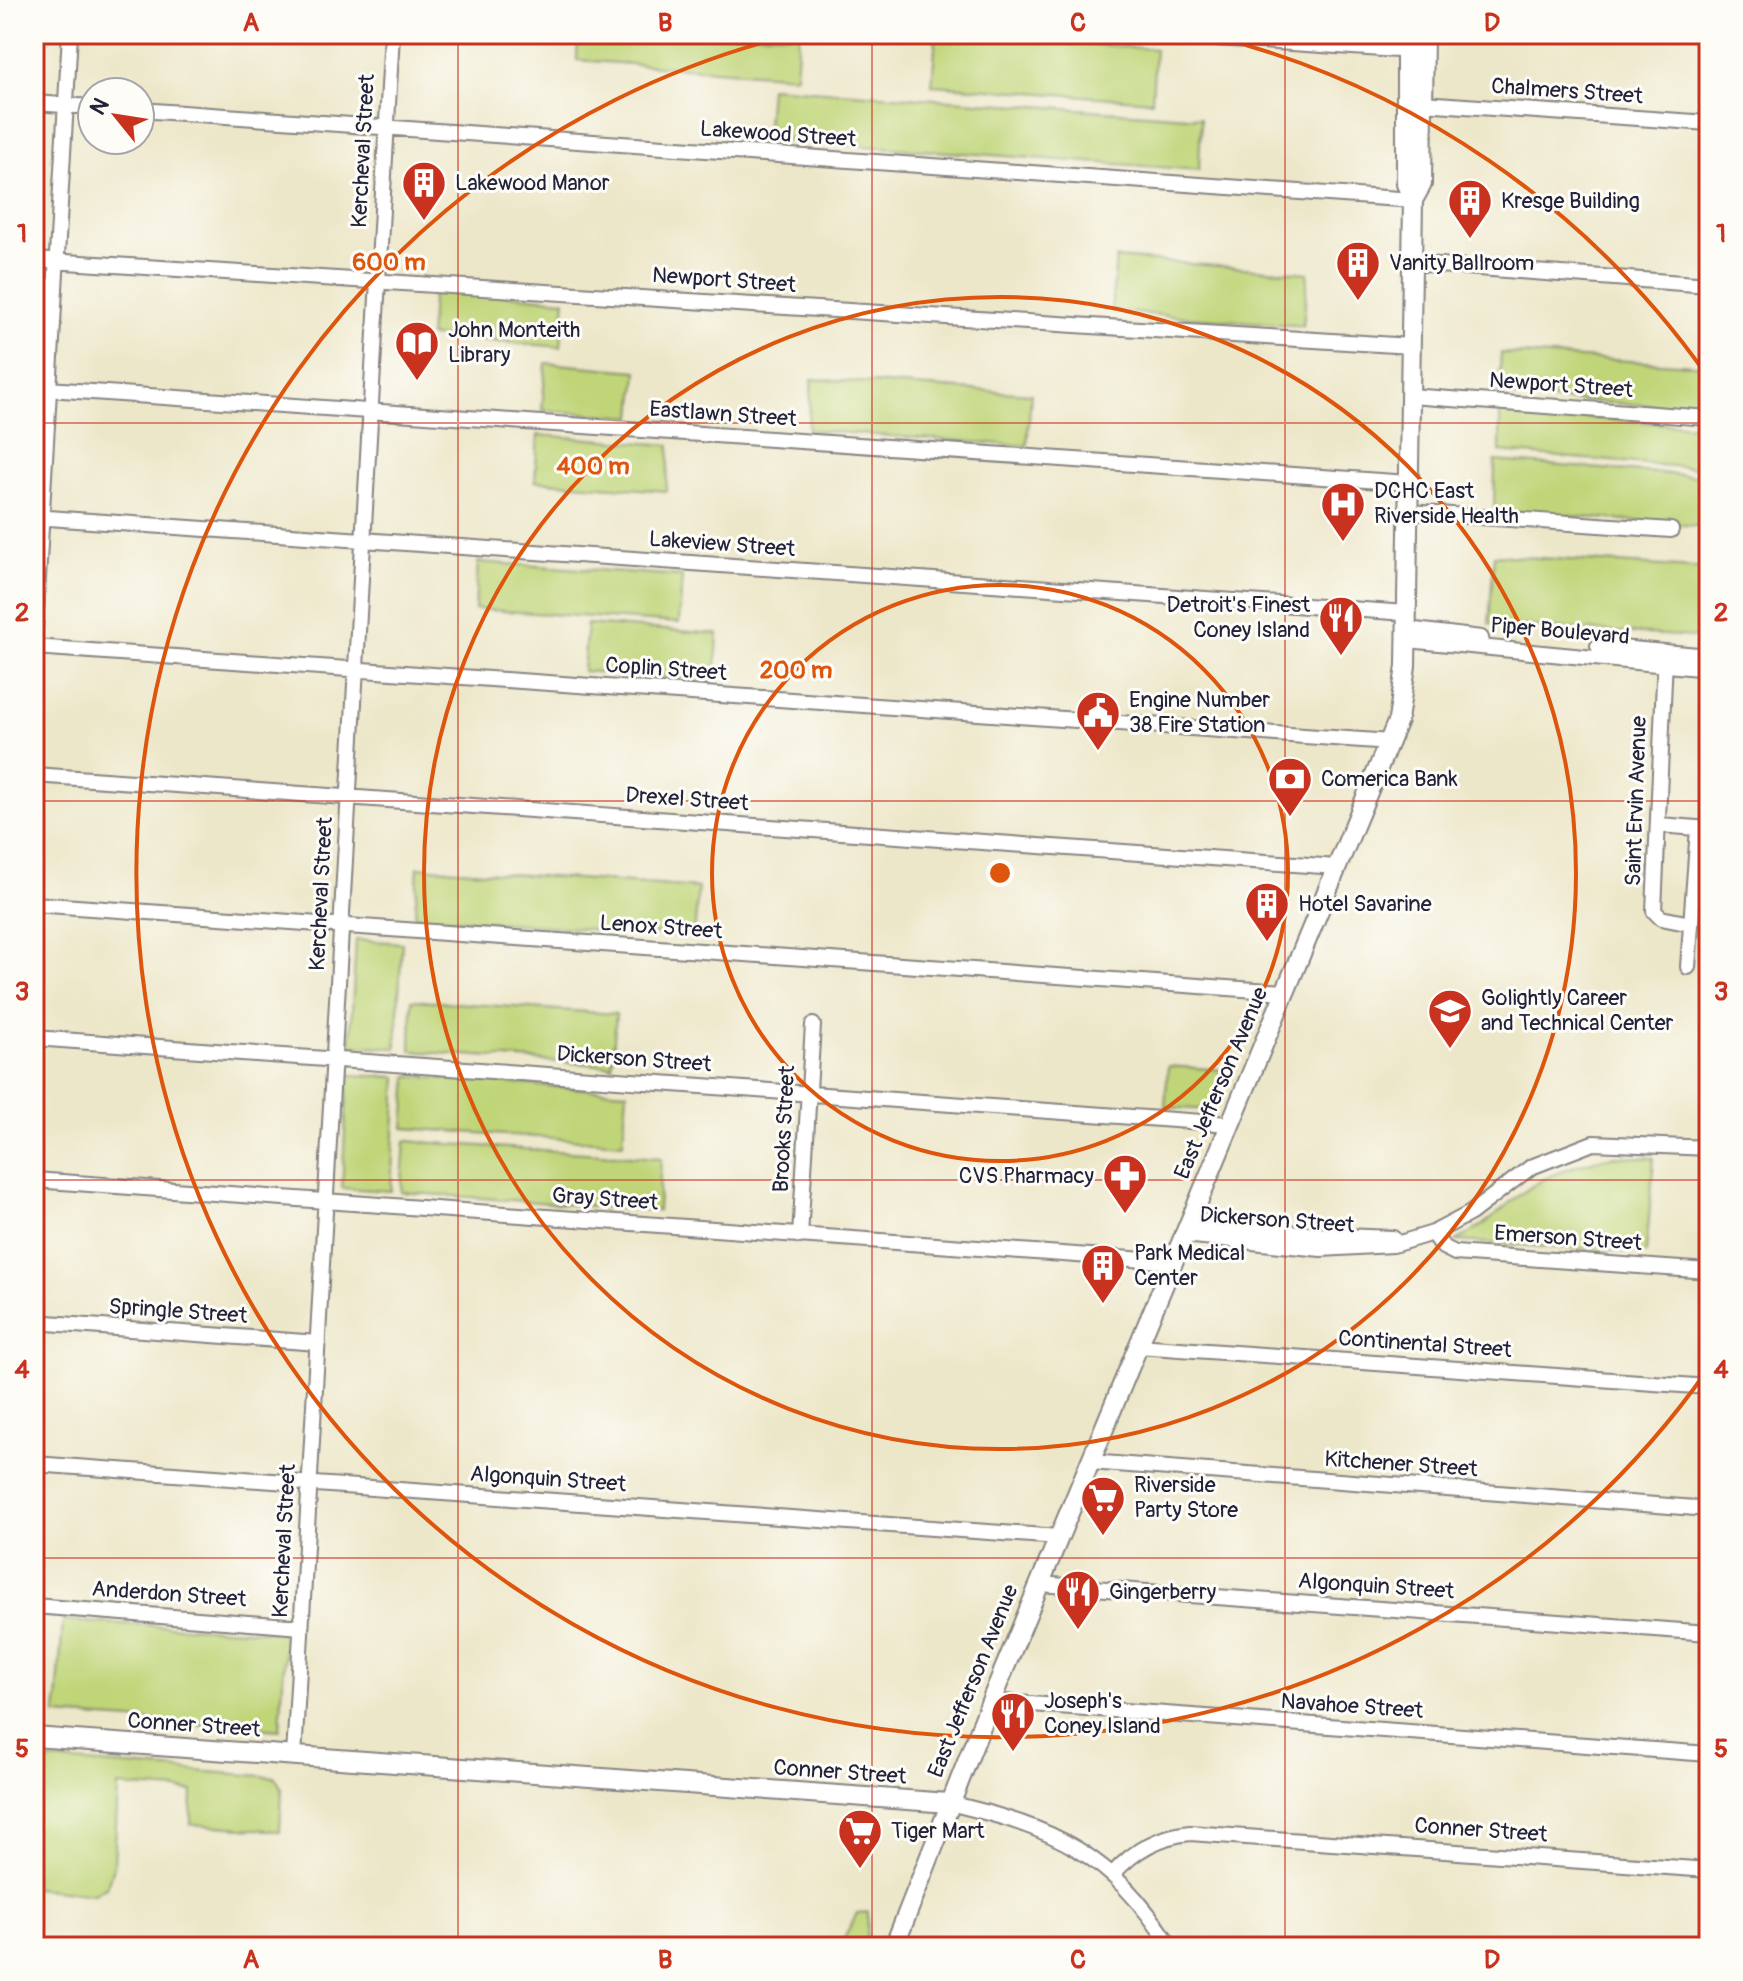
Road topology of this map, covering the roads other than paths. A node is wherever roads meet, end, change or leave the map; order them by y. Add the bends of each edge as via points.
1 (70, 34) edge
2 (392, 34) edge
3 (1154, 34) edge
4 (1414, 43) edge
5 (34, 103) edge
6 (1422, 103) junction
7 (66, 105) junction
8 (76, 106) edge
9 (156, 111) edge
10 (1709, 123) edge
11 (386, 128) junction
12 (1413, 200) junction
13 (34, 260) edge
14 (58, 262) junction
15 (1412, 263) junction
16 (378, 280) junction
17 (1709, 285) edge
18 (1411, 346) junction
19 (34, 388) edge
20 (50, 389) junction
21 (1410, 396) junction
22 (370, 411) junction
23 (1709, 418) edge
24 (1409, 483) junction
25 (1408, 512) junction
26 (38, 517) edge
27 (1671, 530) dead end
28 (363, 541) junction
29 (1407, 627) junction
30 (34, 646) edge
31 (1709, 656) edge
32 (1665, 659) junction
33 (356, 669) junction
34 (1709, 669) edge
35 (1391, 742) junction
36 (34, 775) edge
37 (349, 798) junction
38 (1660, 825) junction
39 (1704, 828) edge
40 (1337, 867) junction
41 (34, 904) edge
42 (1691, 924) junction
43 (342, 926) junction
44 (1688, 967) dead end
45 (1285, 992) junction
46 (813, 1025) dead end
47 (34, 1038) edge
48 (334, 1060) junction
49 (808, 1094) junction
50 (1230, 1124) junction
51 (1709, 1148) edge
52 (34, 1180) edge
53 (326, 1200) junction
54 (1187, 1229) junction
55 (1433, 1233) junction
56 (800, 1236) junction
57 (1173, 1262) junction
58 (1709, 1271) edge
59 (34, 1322) edge
60 (318, 1343) junction
61 (1138, 1346) junction
62 (1709, 1387) edge
63 (1090, 1462) junction
64 (34, 1464) edge
65 (310, 1484) junction
66 (1709, 1509) edge
67 (1059, 1537) junction
68 (1039, 1584) junction
69 (34, 1606) edge
70 (301, 1627) junction
71 (1709, 1633) edge
72 (991, 1701) junction
73 (34, 1737) edge
74 (1709, 1754) edge
75 (294, 1757) junction
76 (949, 1803) junction
77 (1709, 1870) edge
78 (1113, 1874) junction
79 (894, 1947) edge
80 (1171, 1947) edge

1 - 7 street
2 - 11 street, Kercheval Street
3 - 4 street
4 - 6 main road, East Jefferson Avenue
4 - 12 main road, East Jefferson Avenue via 1406,184
5 - 7 street
6 - 10 street, Chalmers Street
6 - 12 main road, East Jefferson Avenue via 1422,184
7 - 8 street
7 - 14 street
9 - 11 street, Lakewood Street
11 - 12 street, Lakewood Street
11 - 16 street, Kercheval Street
12 - 15 main road, East Jefferson Avenue
13 - 14 street, Newport Street
14 - 16 street, Newport Street
14 - 20 street
15 - 17 street
15 - 18 main road, East Jefferson Avenue
16 - 18 street, Newport Street
16 - 22 street, Kercheval Street
18 - 21 main road, East Jefferson Avenue
19 - 20 street, Eastlawn Street
20 - 22 street, Eastlawn Street
20 - 26 street
21 - 23 street, Newport Street
21 - 24 main road, East Jefferson Avenue
22 - 24 street, Eastlawn Street
22 - 28 street, Kercheval Street
24 - 25 main road, East Jefferson Avenue
25 - 27 street
25 - 29 main road, East Jefferson Avenue
26 - 28 street, Lakeview Street
26 - 30 street
28 - 29 street, Lakeview Street
28 - 33 street, Kercheval Street
29 - 32 street, Piper Boulevard
29 - 35 main road, East Jefferson Avenue via 1404,691
30 - 33 street, Coplin Street
31 - 32 street, Piper Boulevard
32 - 34 street, Piper Boulevard
32 - 38 street, Saint Ervin Avenue
33 - 35 street, Coplin Street
33 - 37 street, Kercheval Street
35 - 40 main road, East Jefferson Avenue
36 - 37 street, Drexel Street
37 - 40 street, Drexel Street
37 - 43 street, Kercheval Street
38 - 39 street
38 - 42 street, Saint Ervin Avenue via 1654,911 1661,918
39 - 42 street
40 - 45 main road, East Jefferson Avenue
41 - 43 street, Lenox Street
42 - 44 street
43 - 45 street, Lenox Street
43 - 48 street, Kercheval Street
45 - 50 main road, East Jefferson Avenue
46 - 49 street, Brooks Street
47 - 48 street, Dickerson Street
48 - 49 street, Dickerson Street
48 - 53 street, Kercheval Street
49 - 50 street, Dickerson Street
49 - 56 street, Brooks Street
50 - 54 main road, East Jefferson Avenue
51 - 55 street, Dickerson Street via 1593,1143 1531,1167 1471,1213
52 - 53 street, Gray Street
53 - 56 street, Gray Street
53 - 60 street, Kercheval Street
54 - 55 street, Dickerson Street via 1321,1249 1393,1245
54 - 57 main road, East Jefferson Avenue
55 - 58 street, Emerson Street via 1455,1253
56 - 57 street, Gray Street
57 - 61 main road, East Jefferson Avenue
59 - 60 street, Springle Street
60 - 65 street, Kercheval Street
61 - 62 street, Continental Street
61 - 63 main road, East Jefferson Avenue
63 - 66 street, Kitchener Street
63 - 67 main road, East Jefferson Avenue
64 - 65 street, Algonquin Street
65 - 67 street, Algonquin Street
65 - 70 street, Kercheval Street
67 - 68 main road, East Jefferson Avenue
68 - 71 street, Algonquin Street
68 - 72 main road, East Jefferson Avenue
69 - 70 street, Anderdon Street
70 - 75 street, Kercheval Street
72 - 74 street, Navahoe Street
72 - 76 main road, East Jefferson Avenue
73 - 75 main road, Conner Street
75 - 76 main road, Conner Street
76 - 78 street, Conner Street via 1066,1841
76 - 79 main road, East Jefferson Avenue
77 - 78 street, Conner Street via 1190,1833 1153,1842
78 - 80 street via 1151,1915

